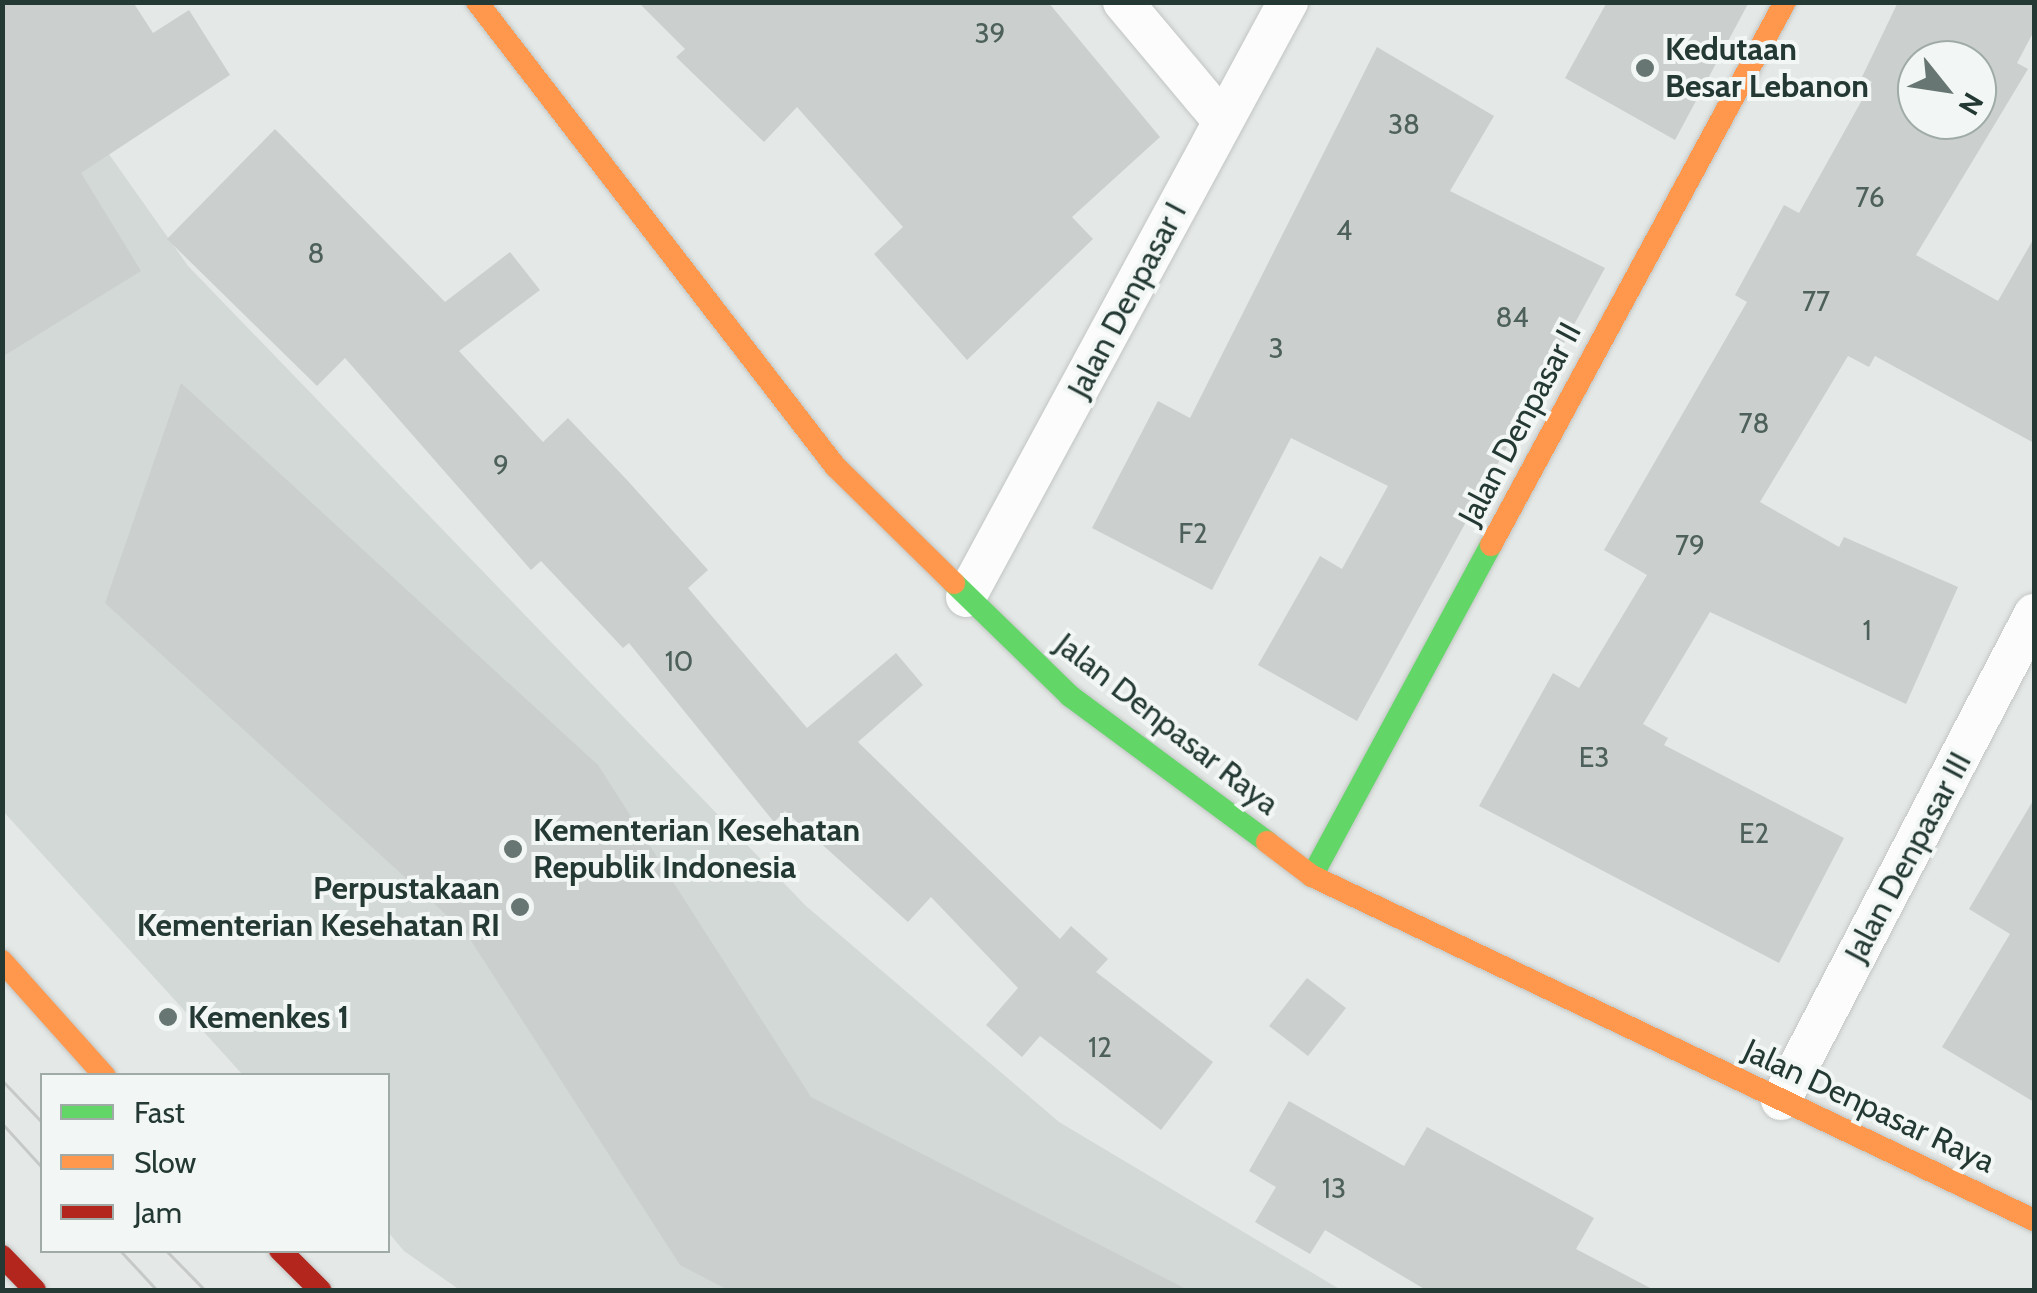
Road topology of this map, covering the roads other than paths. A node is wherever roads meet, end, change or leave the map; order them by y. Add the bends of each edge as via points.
1 (476, 2) edge
2 (1123, 2) edge
3 (1288, 2) edge
4 (1785, 2) edge
5 (1224, 121) junction
6 (966, 597) junction
7 (2034, 614) edge
8 (1312, 876) junction
9 (2, 961) edge
10 (101, 1073) edge
11 (1782, 1100) junction
12 (2034, 1220) edge
13 (283, 1253) edge
14 (2, 1256) edge
15 (35, 1290) edge
16 (320, 1290) edge

1 - 6 street, Jalan Denpasar Raya via 836,466
2 - 5 street
3 - 5 street, Jalan Denpasar I
4 - 8 street, Jalan Denpasar II
5 - 6 street, Jalan Denpasar I
6 - 8 street, Jalan Denpasar Raya via 1070,696
7 - 11 street, Jalan Denpasar III
8 - 11 street, Jalan Denpasar Raya
9 - 10 street
11 - 12 street, Jalan Denpasar Raya
13 - 16 street
14 - 15 street

